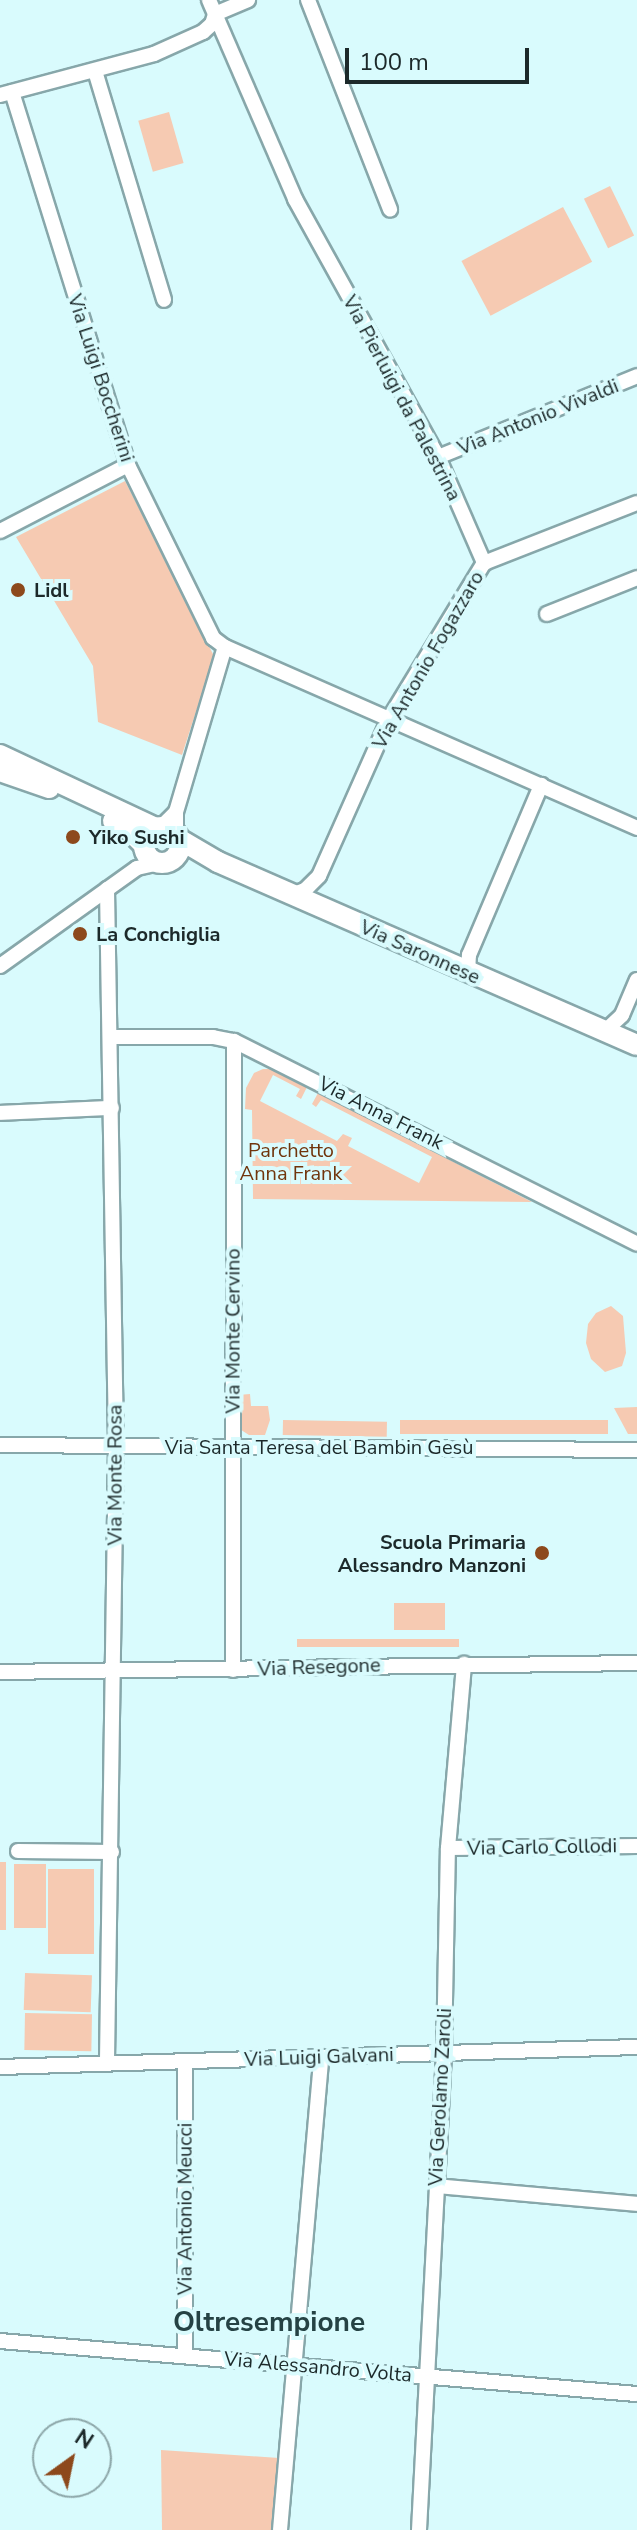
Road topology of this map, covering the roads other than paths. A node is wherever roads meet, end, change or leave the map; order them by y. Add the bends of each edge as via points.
1 (248, 0) edge
2 (308, 0) edge
3 (212, 7) edge
4 (95, 71) junction
5 (6, 94) edge
6 (390, 209) dead end
7 (164, 300) dead end
8 (637, 376) edge
9 (438, 457) junction
10 (128, 465) junction
11 (637, 503) edge
12 (0, 531) edge
13 (484, 563) junction
14 (637, 578) edge
15 (547, 614) dead end
16 (225, 647) junction
17 (389, 719) junction
18 (0, 755) edge
19 (0, 771) edge
20 (541, 785) junction
21 (637, 828) edge
22 (159, 846) junction
23 (107, 889) junction
24 (291, 895) junction
25 (0, 966) edge
26 (468, 973) junction
27 (637, 980) edge
28 (605, 1031) junction
29 (111, 1037) junction
30 (234, 1041) junction
31 (637, 1045) edge
32 (112, 1108) junction
33 (0, 1113) edge
34 (637, 1244) edge
35 (0, 1445) edge
36 (116, 1446) junction
37 (234, 1446) junction
38 (637, 1450) edge
39 (637, 1663) edge
40 (464, 1664) junction
41 (233, 1670) junction
42 (0, 1672) edge
43 (113, 1672) junction
44 (637, 1846) edge
45 (448, 1848) junction
46 (18, 1851) dead end
47 (112, 1852) junction
48 (637, 2047) edge
49 (444, 2053) junction
50 (321, 2057) junction
51 (185, 2061) junction
52 (107, 2063) junction
53 (0, 2067) edge
54 (436, 2186) junction
55 (637, 2204) edge
56 (0, 2341) edge
57 (185, 2356) junction
58 (296, 2365) junction
59 (426, 2376) junction
60 (637, 2394) edge
61 (280, 2530) edge
62 (419, 2530) edge

1 - 3 street
2 - 6 street
3 - 4 street via 212,24 203,32 154,54
3 - 9 street, Via Pierluigi da Palestrina via 295,199
4 - 5 street
4 - 7 street
5 - 10 street, Via Luigi Boccherini
8 - 9 street, Via Antonio Vivaldi
9 - 13 street, Via Pierluigi da Palestrina
10 - 12 street
10 - 16 street, Via Luigi Boccherini via 204,623
11 - 13 street, Via Antonio Fogazzaro
13 - 17 street, Via Antonio Fogazzaro
14 - 15 street
16 - 17 street
16 - 22 street via 176,812
17 - 20 street
17 - 24 street, Via Antonio Fogazzaro via 319,876
18 - 22 main road, Via Saronnese
19 - 22 main road, Via Saronnese via 52,789
20 - 21 street
20 - 26 street via 469,955
22 - 23 street
22 - 24 main road, Via Saronnese via 205,856
23 - 25 street
23 - 29 street, Via Monte Rosa
24 - 26 main road, Via Saronnese
26 - 28 main road, Via Saronnese
27 - 28 street via 622,1015
28 - 31 main road, Via Saronnese
29 - 30 street, Via Anna Frank
29 - 32 street, Via Monte Rosa
30 - 34 street, Via Anna Frank
30 - 37 street, Via Monte Cervino
32 - 33 street
32 - 36 street, Via Monte Rosa
35 - 36 street, Via Santa Teresa del Bambin Gesù
36 - 37 street, Via Santa Teresa del Bambin Gesù
36 - 43 street, Via Monte Rosa
37 - 38 street, Via Santa Teresa del Bambin Gesù
37 - 41 street, Via Monte Cervino
39 - 40 street, Via Resegone
40 - 41 street, Via Resegone
40 - 45 street, Via Gerolamo Zaroli
41 - 43 street, Via Resegone
42 - 43 street, Via Resegone
43 - 47 street, Via Monte Rosa
44 - 45 street, Via Carlo Collodi
45 - 49 street, Via Gerolamo Zaroli
46 - 47 street
47 - 52 street, Via Monte Rosa
48 - 49 street, Via Luigi Galvani
49 - 50 street, Via Luigi Galvani
49 - 54 street, Via Gerolamo Zaroli
50 - 51 street, Via Luigi Galvani
50 - 58 street
51 - 52 street, Via Luigi Galvani
51 - 57 street, Via Antonio Meucci
52 - 53 street, Via Luigi Galvani
54 - 55 street
54 - 59 street, Via Gerolamo Zaroli
56 - 57 street, Via Alessandro Volta
57 - 58 street, Via Alessandro Volta
58 - 59 street, Via Alessandro Volta
58 - 61 street
59 - 60 street, Via Alessandro Volta
59 - 62 street, Via Gerolamo Zaroli

